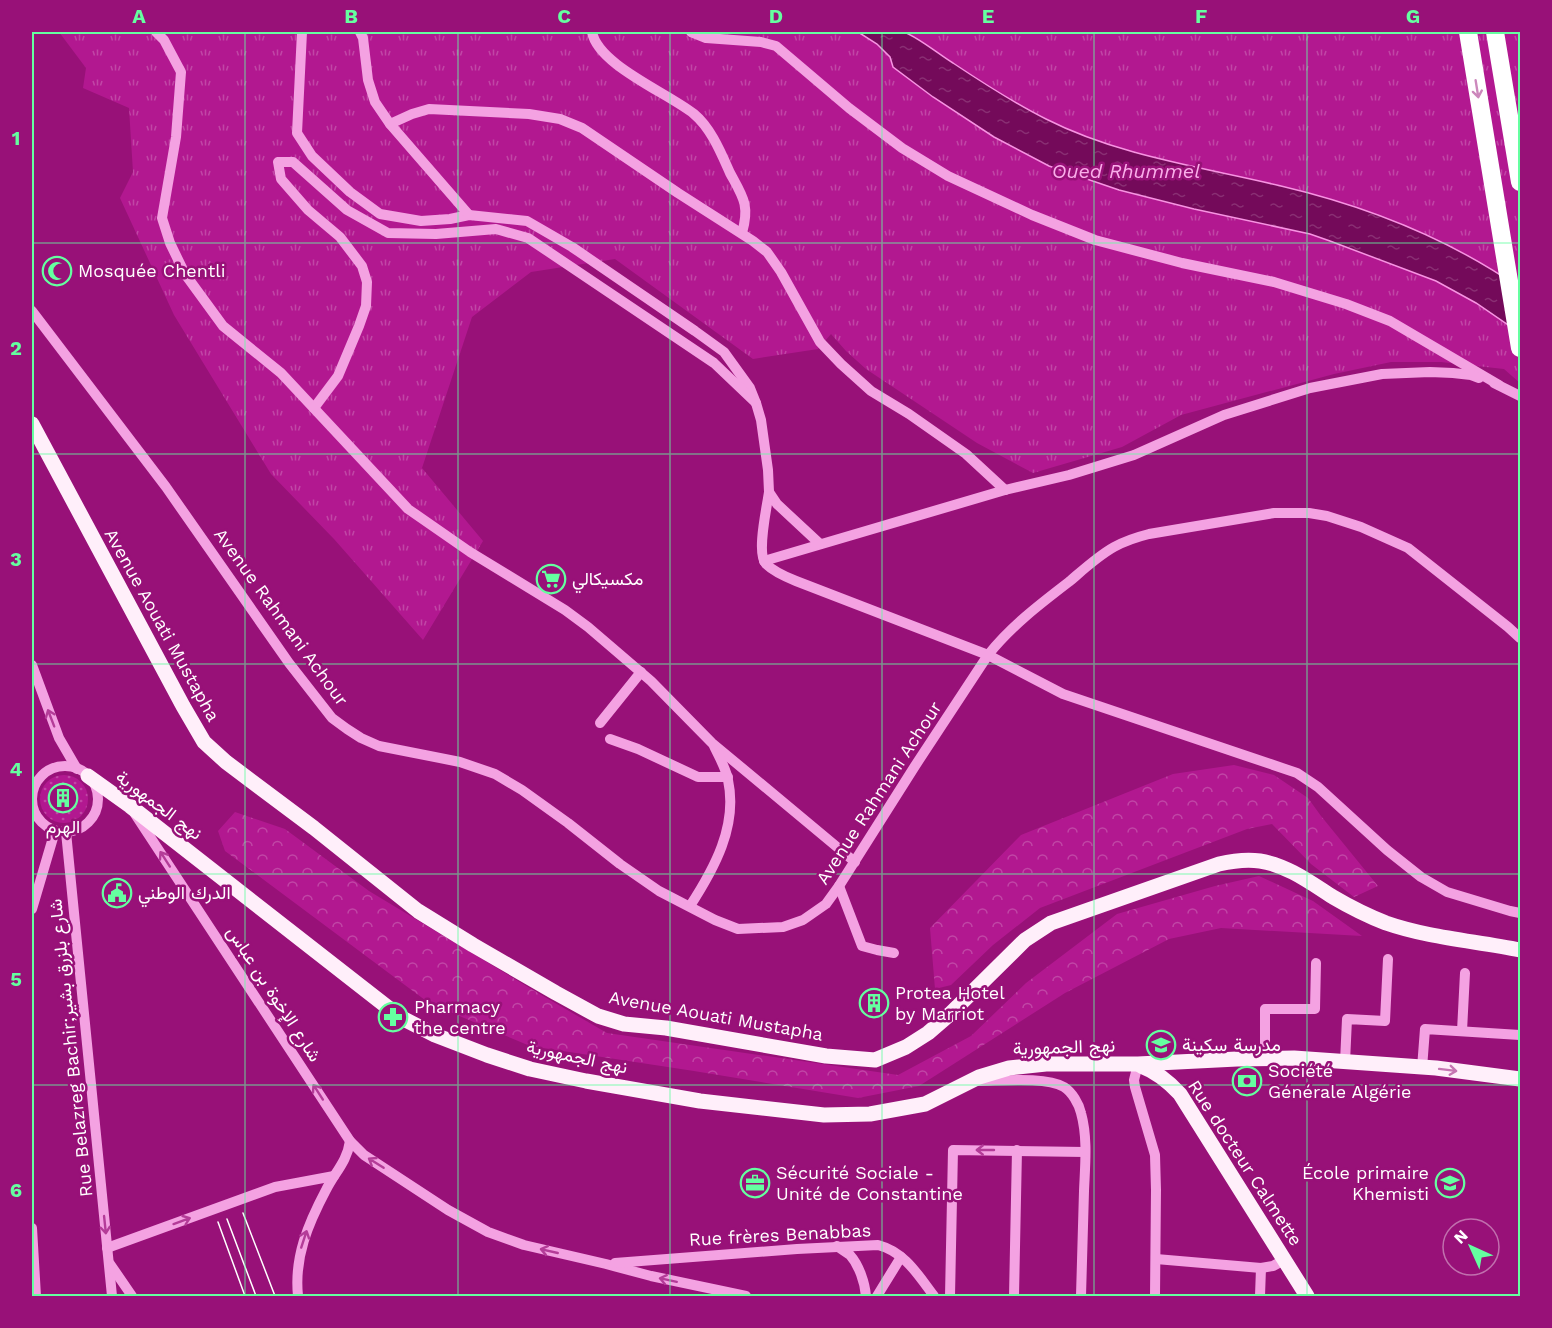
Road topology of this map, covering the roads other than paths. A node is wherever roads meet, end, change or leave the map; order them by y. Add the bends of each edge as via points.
1 (156, 32) edge
2 (302, 32) edge
3 (360, 32) edge
4 (592, 32) edge
5 (691, 32) edge
6 (1468, 32) edge
7 (1495, 32) edge
8 (390, 124) junction
9 (1521, 182) edge
10 (469, 215) junction
11 (742, 233) junction
12 (32, 311) edge
13 (1521, 348) edge
14 (1499, 385) junction
15 (1521, 396) edge
16 (756, 403) junction
17 (314, 408) junction
18 (32, 424) edge
19 (1005, 490) junction
20 (769, 492) junction
21 (820, 544) junction
22 (764, 561) junction
23 (1521, 638) edge
24 (988, 655) junction
25 (32, 665) edge
26 (641, 672) junction
27 (600, 723) dead end
28 (610, 739) dead end
29 (712, 743) junction
30 (83, 772) junction
31 (728, 777) junction
32 (34, 780) edge
33 (130, 806) junction
34 (32, 808) edge
35 (32, 829) edge
36 (56, 830) junction
37 (855, 862) junction
38 (839, 886) junction
39 (34, 888) edge
40 (690, 906) junction
41 (32, 909) edge
42 (1521, 913) edge
43 (1521, 950) edge
44 (894, 952) dead end
45 (1388, 959) dead end
46 (1316, 963) dead end
47 (1465, 973) dead end
48 (1462, 1031) junction
49 (1521, 1035) edge
50 (1265, 1058) junction
51 (1345, 1062) junction
52 (1138, 1065) junction
53 (1422, 1068) junction
54 (1521, 1078) edge
55 (971, 1082) junction
56 (350, 1141) junction
57 (1017, 1150) junction
58 (1085, 1152) junction
59 (334, 1176) junction
60 (32, 1228) edge
61 (837, 1246) junction
62 (107, 1248) junction
63 (901, 1257) junction
64 (1156, 1259) junction
65 (1284, 1260) junction
66 (109, 1261) junction
67 (606, 1263) junction
68 (1261, 1268) junction
69 (36, 1296) edge
70 (112, 1296) edge
71 (132, 1296) edge
72 (298, 1296) edge
73 (746, 1296) edge
74 (866, 1296) edge
75 (877, 1296) edge
76 (934, 1296) edge
77 (950, 1296) edge
78 (1014, 1296) edge
79 (1081, 1296) edge
80 (1155, 1296) edge
81 (1260, 1296) edge
82 (1307, 1296) edge

1 - 17 street via 181,72 176,137 162,218 170,243 185,274 223,326 281,373
2 - 10 street via 297,133 312,156 380,214 421,221
3 - 8 street via 375,102
4 - 11 street via 597,45 616,64 696,116 715,142 744,199 746,219
5 - 14 street via 706,38 776,46 902,148 948,176 1032,215 1095,240 1274,282 1346,304 1390,321
6 -> 13 highway
7 - 9 highway
8 - 10 street
8 - 11 street via 429,109 560,119 582,128
10 - 16 street via 527,221 572,247 724,352
11 - 19 street via 766,252 820,342 841,364 871,391 966,454
12 - 40 street, Avenue Rahmani Achour via 166,487 332,718 379,746 460,762 495,774 659,891
14 - 15 street
14 - 19 street via 1471,375 1430,372 1382,374 1310,388 1224,415 1134,455
16 - 17 street via 714,363 528,238 496,229 388,233 347,210 293,162 278,162 281,178 308,210 340,237 362,266 367,282 366,306 355,336 338,376
16 - 20 street
17 - 26 street via 408,508 470,552 565,610
18 - 43 main road, Avenue Aouati Mustapha via 204,742 418,911 598,1016 624,1024 875,1060 928,1033 1025,940 1051,923 1236,861 1262,861 1285,869 1385,923
19 - 21 street
20 - 21 street
20 - 22 street via 762,546
21 - 22 street
22 - 24 street via 796,581
23 - 24 street, Avenue Rahmani Achour via 1408,548 1344,521 1291,512 1149,534 1122,543 1020,620
24 - 37 street, Avenue Rahmani Achour
24 - 42 street via 1063,694 1297,773 1421,877 1447,892
30 -> 25 street via 59,738
26 - 27 street
26 - 29 street
28 - 31 street via 698,777
29 - 31 street
29 - 37 street
30 - 32 street via 66,766
30 - 33 main road, نهج الجمهورية
30 - 36 street via 98,795 93,816 77,830
31 - 40 street via 731,797 726,836
32 - 34 street
33 - 55 main road, نهج الجمهورية via 400,1017 498,1059 586,1081 700,1101 824,1115 870,1114 925,1104
56 -> 33 street, شارع الإخوة بن عباس
34 - 36 street via 41,822
35 - 36 street
36 - 39 street
36 -> 62 street, Rue Belazreg Bachir;شارع بلزرق بشير
37 - 38 street, Avenue Rahmani Achour
38 - 40 street, Avenue Rahmani Achour via 826,904 803,921 783,927 738,929
38 - 44 street via 862,946
39 - 41 street
45 - 51 street via 1386,1021 1347,1019
46 - 50 street via 1316,1010 1265,1009
47 - 48 street
48 - 49 street
48 - 53 street via 1425,1029
50 - 51 main road, نهج الجمهورية
50 - 52 main road, نهج الجمهورية
51 - 53 main road, نهج الجمهورية
52 - 55 main road, نهج الجمهورية via 1046,1064 1009,1068
52 - 64 street via 1135,1088 1155,1155
52 - 65 main road, Rue docteur Calmette via 1162,1077 1180,1094
53 -> 54 main road, نهج الجمهورية
55 - 58 street via 1030,1081 1065,1088 1081,1113
56 - 59 street via 348,1153
67 -> 56 street, شارع الإخوة بن عباس via 524,1245 488,1232 364,1155
57 - 58 street
57 -> 77 street via 953,1150
57 - 78 street
58 - 79 street
62 -> 59 street via 275,1187
72 -> 59 street via 299,1256
60 - 69 street
61 - 63 street, Rue frères Benabbas via 878,1245
61 - 67 street, Rue frères Benabbas
61 - 74 street via 856,1266
62 - 66 street, Rue Belazreg Bachir;شارع بلزرق بشير
63 - 75 street
63 - 76 street, Rue frères Benabbas
64 - 68 street
64 - 80 street
65 - 68 street
65 - 82 main road, Rue docteur Calmette
66 - 70 street, Rue Belazreg Bachir;شارع بلزرق بشير
66 - 71 street
73 -> 67 street
68 - 81 street

